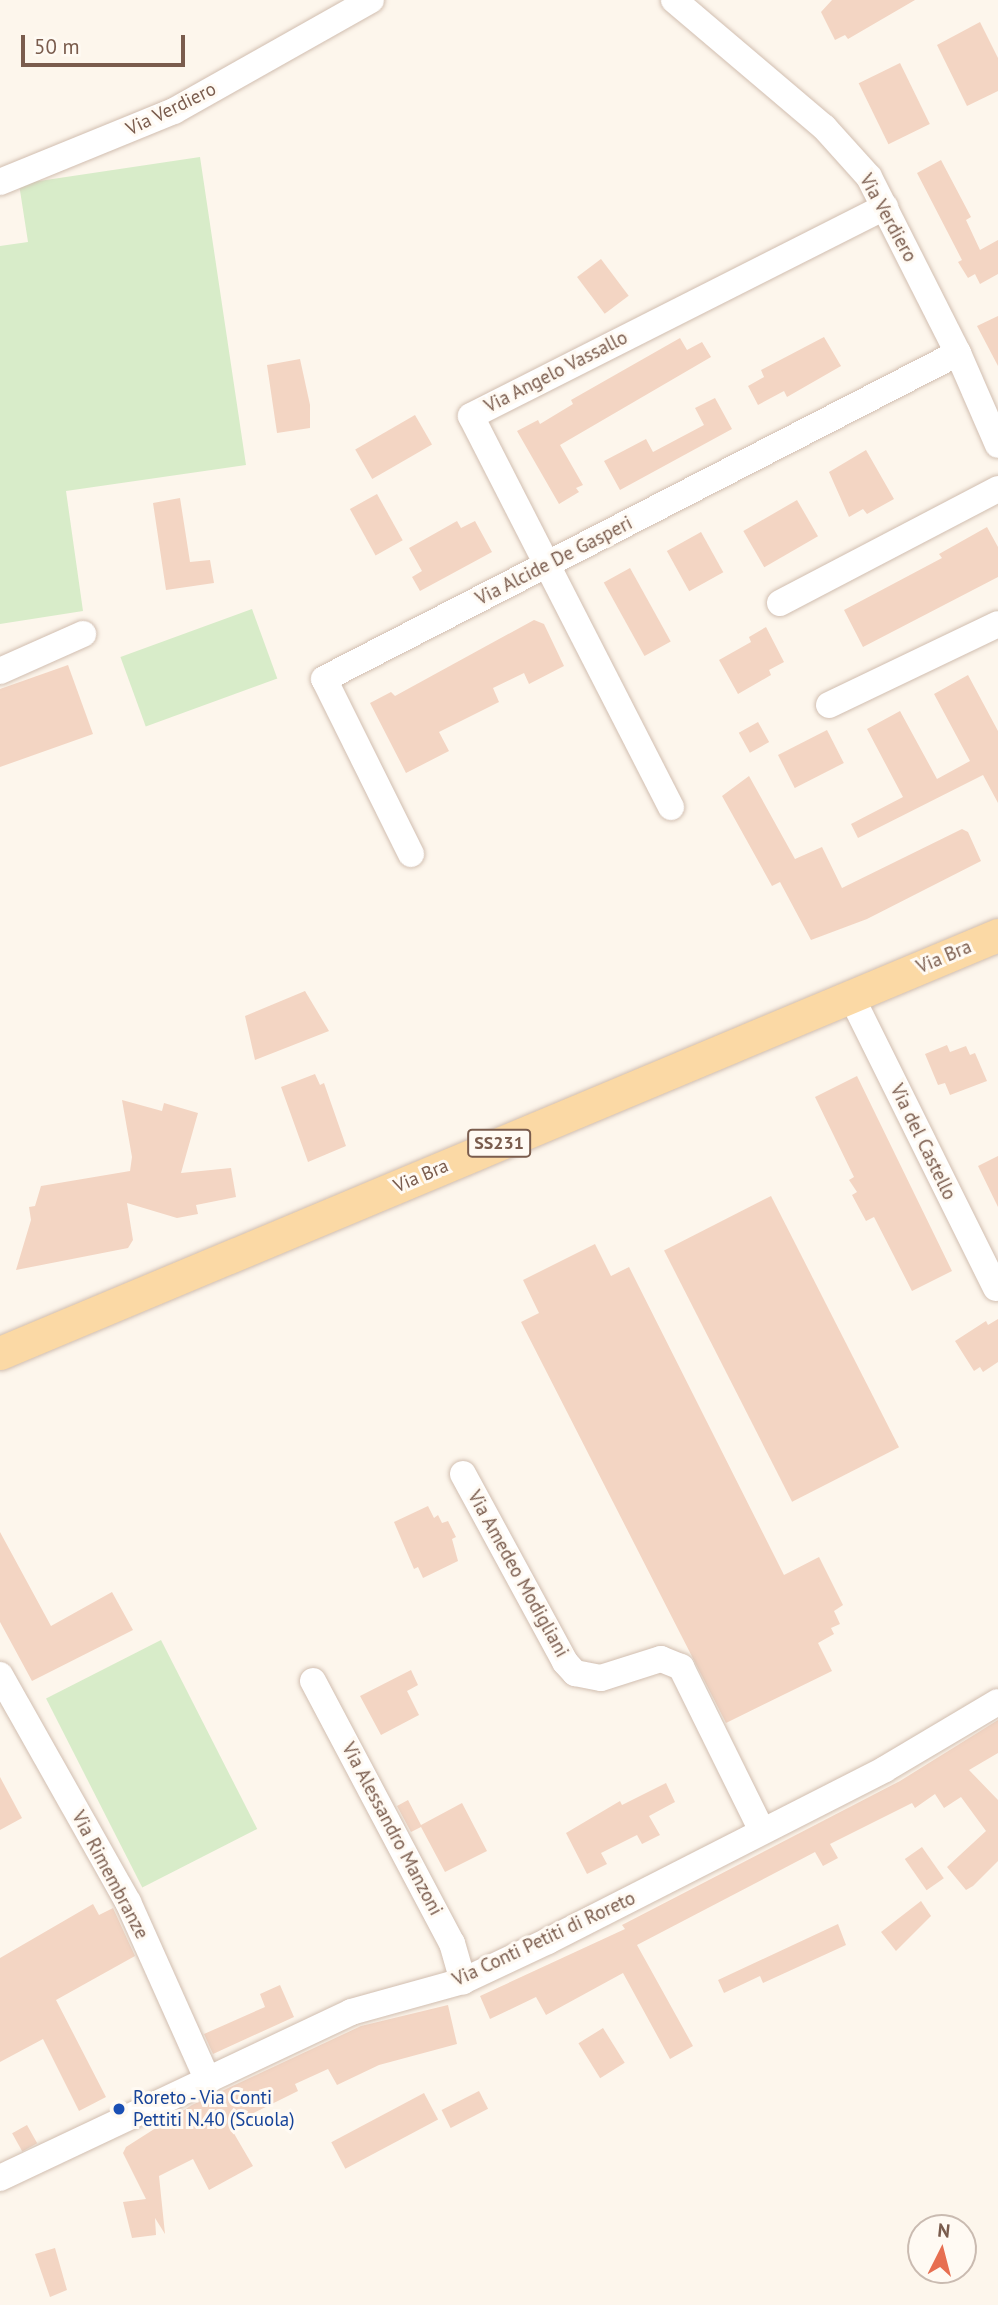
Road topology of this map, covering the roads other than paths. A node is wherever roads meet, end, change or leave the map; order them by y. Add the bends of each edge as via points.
1 (371, 0) edge
2 (691, 3) edge
3 (0, 182) edge
4 (885, 207) junction
5 (958, 353) junction
6 (993, 415) edge
7 (998, 445) edge
8 (998, 489) edge
9 (546, 565) junction
10 (780, 603) dead end
11 (998, 624) edge
12 (83, 634) dead end
13 (0, 671) edge
14 (829, 705) dead end
15 (671, 807) dead end
16 (411, 854) dead end
17 (998, 935) edge
18 (851, 996) junction
19 (996, 1288) dead end
20 (0, 1353) edge
21 (463, 1474) dead end
22 (313, 1681) dead end
23 (6, 1686) edge
24 (998, 1702) edge
25 (762, 1831) junction
26 (463, 1980) junction
27 (208, 2081) junction
28 (0, 2178) edge

1 - 3 street, Via Verdiero via 174,111
2 - 4 street, Via Verdiero via 824,127 869,177
4 - 5 street, Via Verdiero
4 - 9 street, Via Angelo Vassallo via 471,416
5 - 6 street, Via Verdiero
5 - 9 street, Via Alcide De Gasperi
6 - 7 street, Via Verdiero
8 - 10 street
9 - 15 street, Via Angelo Vassallo
9 - 16 street, Via Alcide De Gasperi via 324,679
11 - 14 street
12 - 13 street
17 - 18 main road, Via Bra / SS231
18 - 19 street, Via del Castello
18 - 20 main road, Via Bra / SS231
21 - 25 street, Via Amedeo Modigliani via 575,1674 601,1678 661,1659 681,1667
22 - 26 street, Via Alessandro Manzoni via 452,1943
23 - 27 street, Via Rimembranze via 128,1902
24 - 25 street, Via Conti Petiti di Roreto via 885,1769
25 - 26 street, Via Conti Petiti di Roreto
26 - 27 street, Via Conti Petiti di Roreto via 351,2012
27 - 28 street, Via Conti Petiti di Roreto

